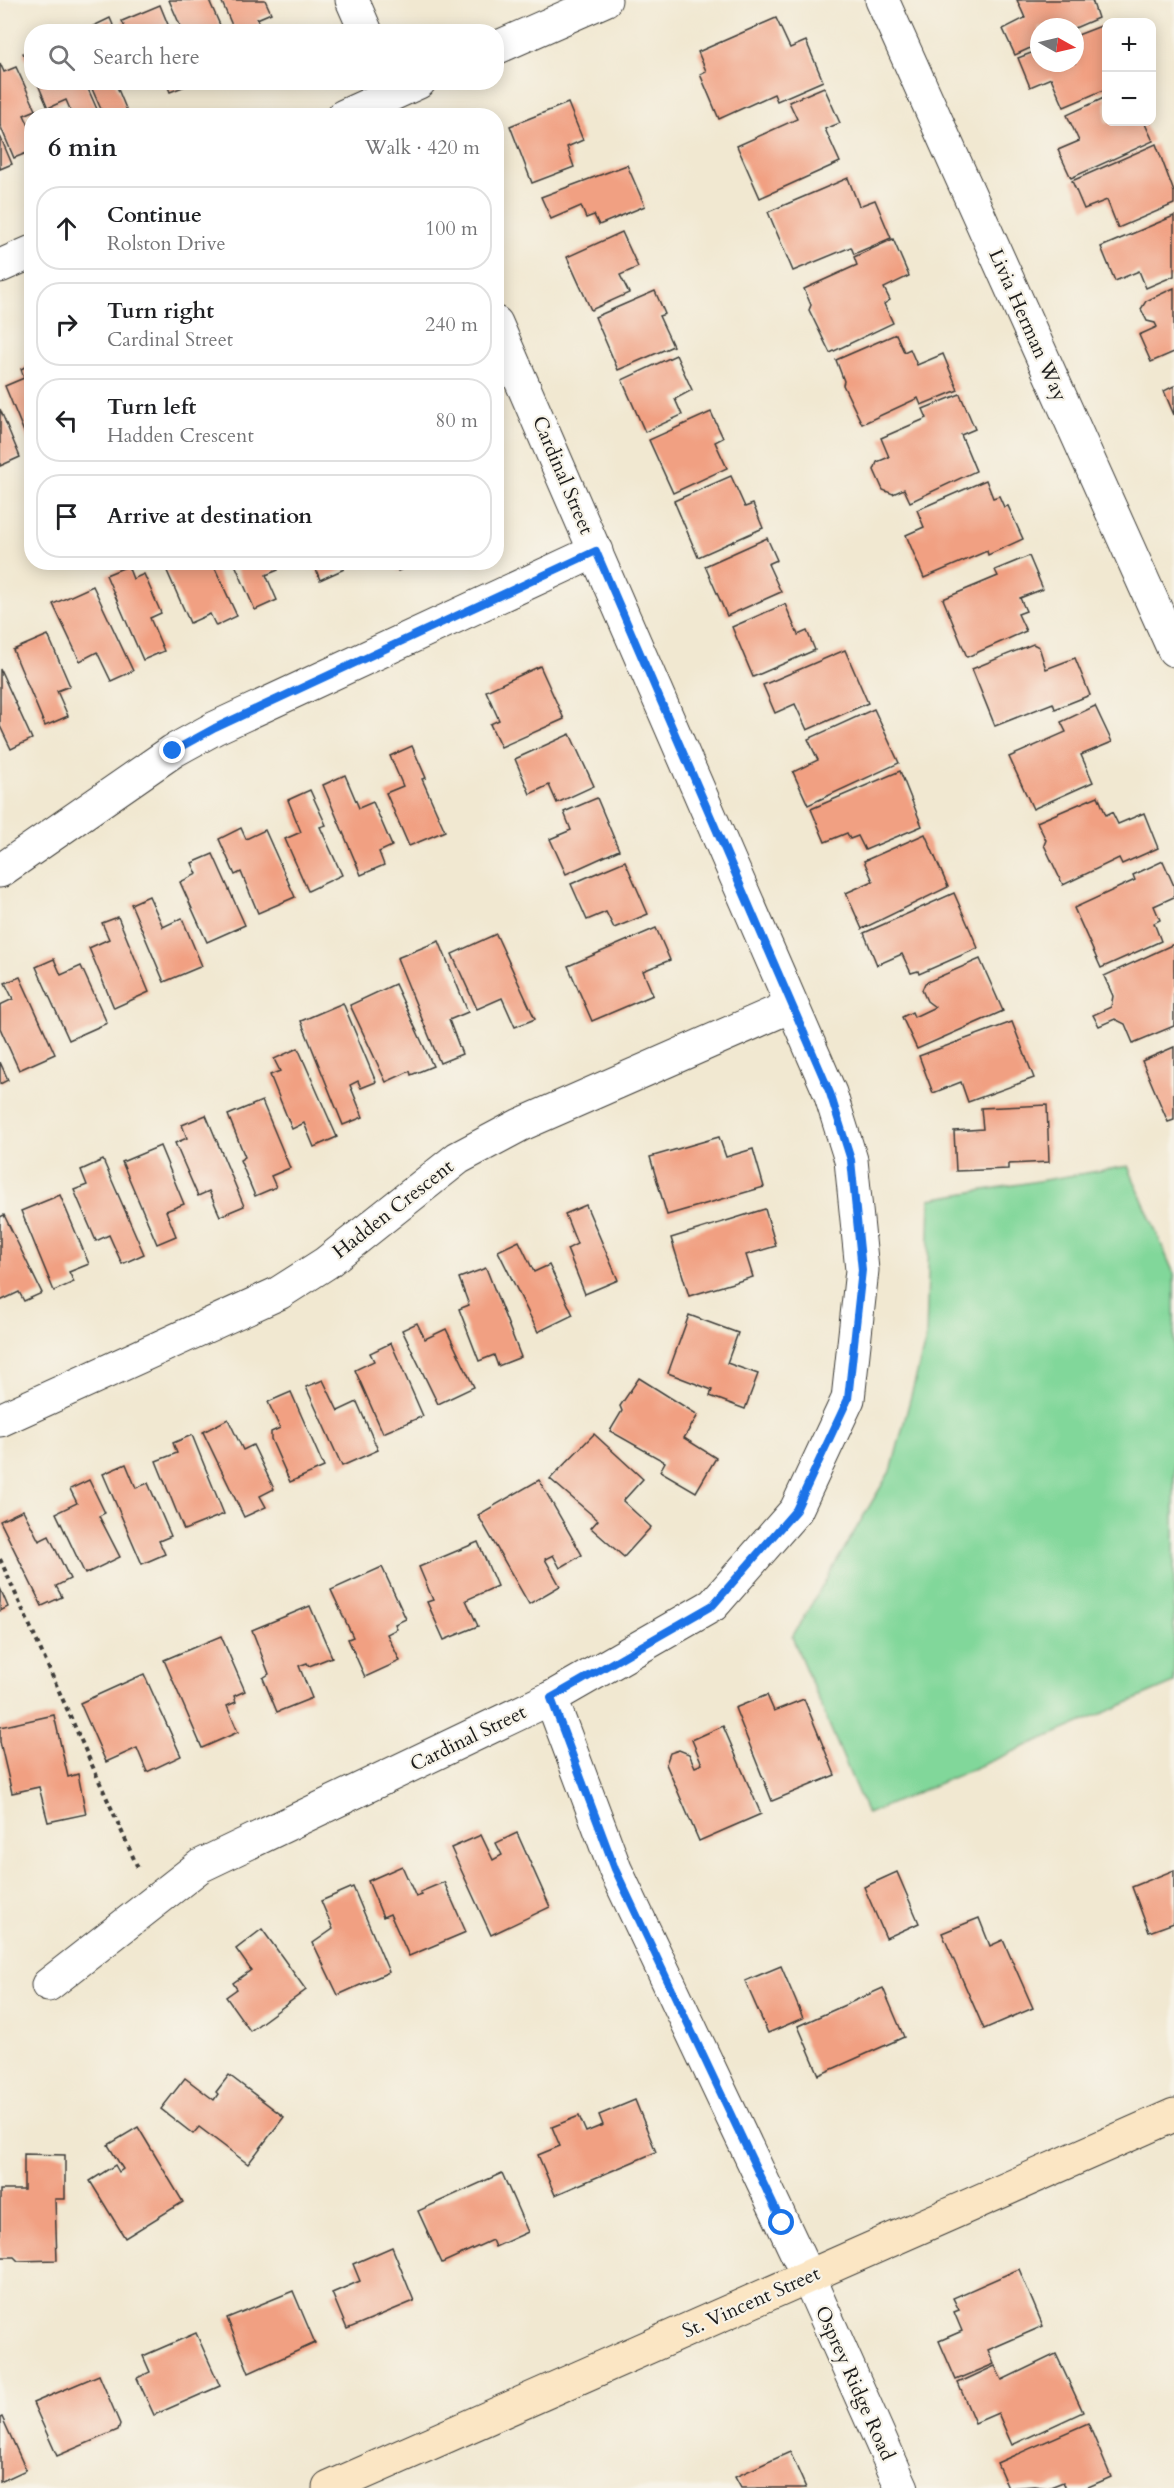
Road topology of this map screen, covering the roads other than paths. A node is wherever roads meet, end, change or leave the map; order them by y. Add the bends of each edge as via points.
1 (352, 0) edge
2 (605, 0) edge
3 (882, 0) edge
4 (362, 24) edge
5 (504, 44) edge
6 (401, 94) edge
7 (365, 108) edge
8 (24, 256) edge
9 (0, 266) edge
10 (504, 341) edge
11 (596, 551) junction
12 (1174, 650) edge
13 (0, 871) edge
14 (791, 1006) junction
15 (0, 1420) edge
16 (551, 1698) junction
17 (48, 1985) dead end
18 (1174, 2115) edge
19 (808, 2277) junction
20 (328, 2488) edge
21 (902, 2488) edge

1 - 4 street
2 - 5 street
3 - 12 street, Livia Herman Way
6 - 7 street
8 - 9 street
10 - 11 street, Cardinal Street
11 - 13 street via 215,728 173,751
11 - 14 street, Cardinal Street
14 - 15 street, Hadden Crescent via 520,1125 458,1158 326,1263 279,1293
14 - 16 street, Cardinal Street via 830,1093 851,1160 862,1270 848,1399 796,1510 713,1605
16 - 17 street, Cardinal Street via 200,1866
16 - 19 street, Osprey Ridge Road via 615,1869
18 - 19 main road, St. Vincent Street
19 - 20 main road, St. Vincent Street
19 - 21 street, Osprey Ridge Road

